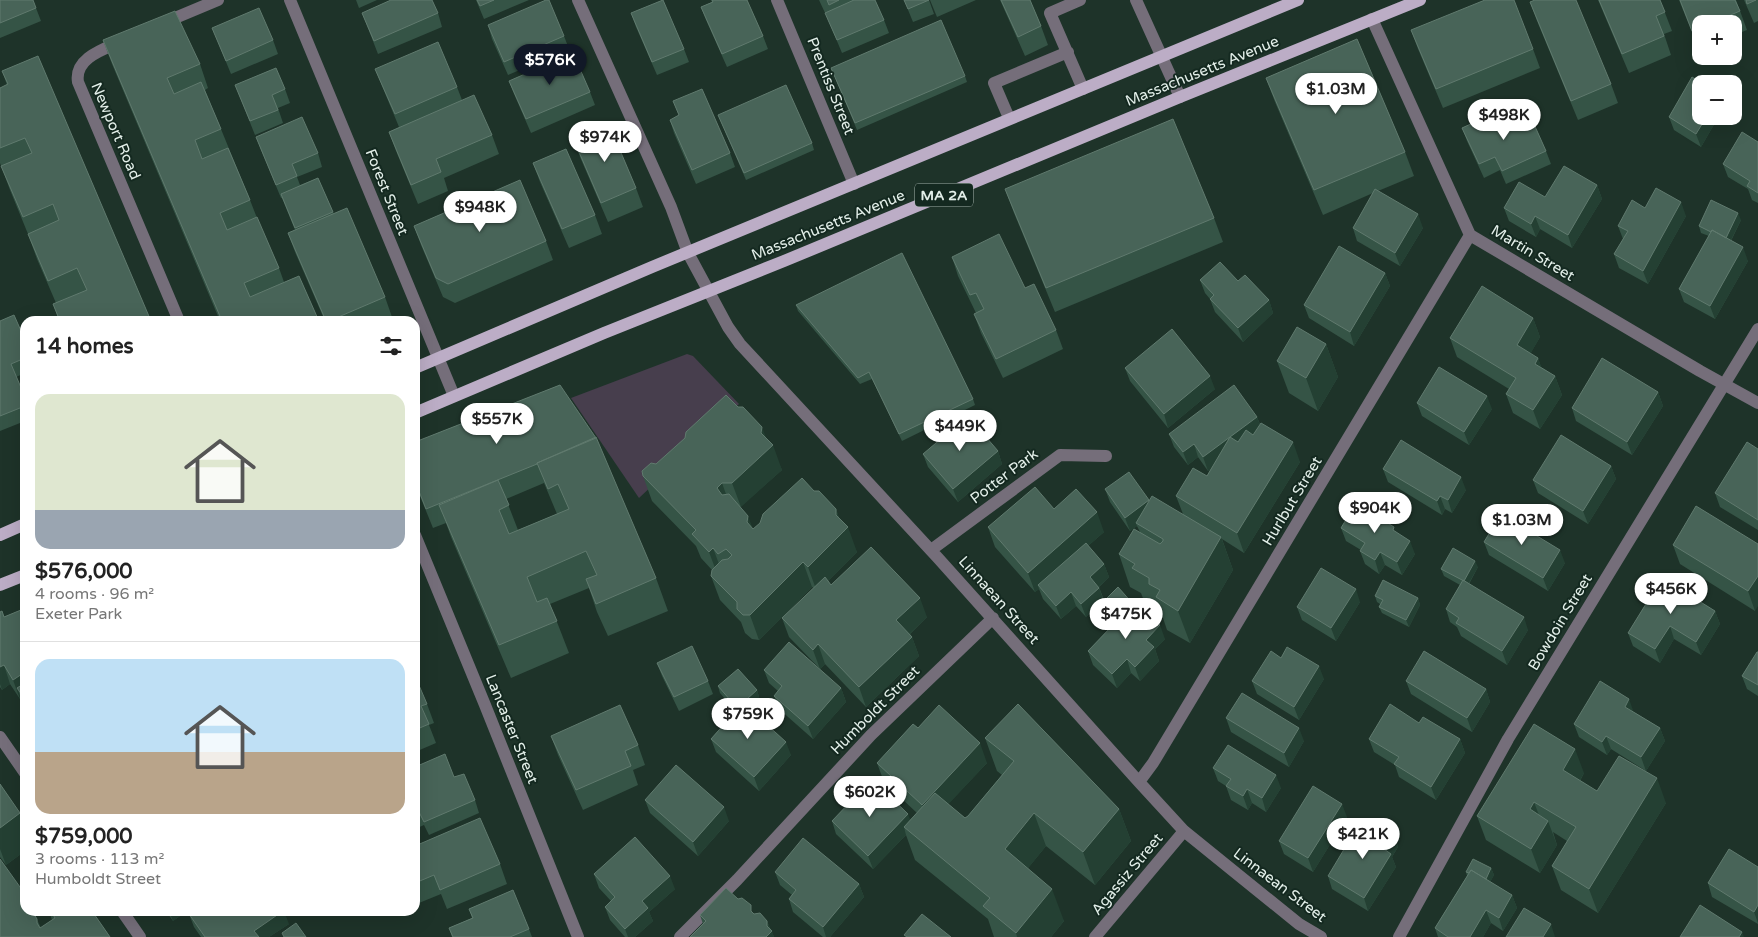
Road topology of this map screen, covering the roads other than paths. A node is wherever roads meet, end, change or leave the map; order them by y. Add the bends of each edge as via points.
1 (218, 0) edge
2 (290, 0) edge
3 (578, 0) edge
4 (777, 0) edge
5 (1080, 0) edge
6 (1136, 0) edge
7 (1298, 0) edge
8 (1420, 0) edge
9 (1372, 19) junction
10 (154, 28) edge
11 (136, 35) edge
12 (1068, 52) junction
13 (1161, 55) junction
14 (1083, 89) junction
15 (1180, 97) junction
16 (1009, 118) junction
17 (854, 184) junction
18 (1470, 235) junction
19 (688, 253) junction
20 (708, 292) junction
21 (177, 316) edge
22 (1758, 329) edge
23 (438, 359) junction
24 (420, 366) edge
25 (1724, 384) junction
26 (454, 396) junction
27 (1758, 403) edge
28 (420, 411) edge
29 (1106, 456) dead end
30 (20, 526) edge
31 (0, 535) edge
32 (420, 547) edge
33 (931, 550) junction
34 (20, 577) edge
35 (0, 585) edge
36 (993, 618) junction
37 (0, 737) edge
38 (20, 765) edge
39 (1139, 782) junction
40 (1184, 831) junction
41 (125, 916) edge
42 (140, 937) edge
43 (578, 937) edge
44 (680, 937) edge
45 (1095, 937) edge
46 (1321, 937) edge
47 (1399, 937) edge

1 - 10 street
2 - 23 street, Forest Street
3 - 19 street, Linnaean Street via 674,214
4 - 17 street, Prentiss Street
5 - 12 street via 1050,13
6 - 13 street
7 - 13 main road, Massachusetts Avenue
8 - 9 main road, Massachusetts Avenue / MA 2A
9 - 15 main road, Massachusetts Avenue / MA 2A
9 - 18 street, Martin Street
11 - 21 street, Newport Road via 84,60 78,71 78,82
12 - 14 street
12 - 16 street via 994,83
13 - 14 main road, Massachusetts Avenue
13 - 15 street
14 - 16 main road, Massachusetts Avenue
15 - 20 main road, Massachusetts Avenue / MA 2A
16 - 17 main road, Massachusetts Avenue
17 - 19 main road, Massachusetts Avenue
18 - 25 street, Martin Street
18 - 39 street, Hurlbut Street
19 - 20 street, Linnaean Street
19 - 23 main road, Massachusetts Avenue
20 - 26 main road, Massachusetts Avenue / MA 2A
20 - 33 street, Linnaean Street via 740,344
22 - 25 street, Bowdoin Street
23 - 24 main road, Massachusetts Avenue
23 - 26 street, Forest Street
25 - 27 street, Martin Street
25 - 47 street, Bowdoin Street via 1508,739
26 - 28 main road, Massachusetts Avenue / MA 2A
29 - 33 street, Potter Park via 1060,455
30 - 31 main road
32 - 43 street, Lancaster Street
33 - 36 street, Linnaean Street
34 - 35 main road
36 - 39 street, Linnaean Street
36 - 44 street, Humboldt Street via 871,735
37 - 38 street
39 - 40 street, Linnaean Street
40 - 45 street, Agassiz Street
40 - 46 street, Linnaean Street via 1299,924
41 - 42 street

